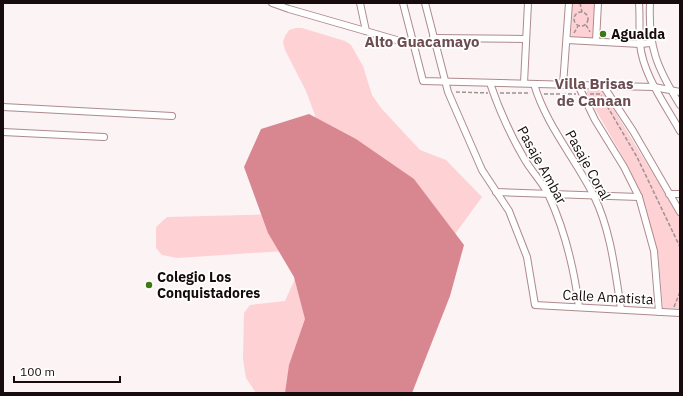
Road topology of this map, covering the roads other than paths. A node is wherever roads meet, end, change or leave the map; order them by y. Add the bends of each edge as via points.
1 (272, 3) edge
2 (292, 3) edge
3 (360, 3) edge
4 (403, 3) edge
5 (425, 3) edge
6 (528, 3) edge
7 (569, 3) edge
8 (598, 3) edge
9 (639, 3) edge
10 (650, 3) edge
11 (289, 10) junction
12 (366, 31) junction
13 (433, 38) junction
14 (526, 39) junction
15 (567, 40) junction
16 (596, 41) junction
17 (651, 43) junction
18 (640, 44) junction
19 (414, 45) junction
20 (445, 82) junction
21 (490, 83) junction
22 (524, 83) junction
23 (534, 84) junction
24 (563, 85) junction
25 (578, 85) junction
26 (604, 87) junction
27 (654, 87) junction
28 (670, 89) junction
29 (680, 92) edge
30 (680, 105) edge
31 (3, 107) edge
32 (172, 116) dead end
33 (680, 131) edge
34 (3, 132) edge
35 (104, 137) dead end
36 (496, 192) junction
37 (548, 194) junction
38 (669, 194) junction
39 (680, 194) edge
40 (594, 196) junction
41 (639, 197) junction
42 (680, 212) edge
43 (579, 307) junction
44 (621, 309) junction
45 (659, 312) junction
46 (680, 313) edge

1 - 11 street
2 - 11 street
3 - 12 street
4 - 19 street
5 - 13 street
6 - 14 street
7 - 15 street
8 - 16 street
9 - 18 street
10 - 17 street
11 - 12 street
12 - 19 street
13 - 14 street
13 - 20 street
14 - 22 street
15 - 16 street
15 - 24 street
16 - 18 street
17 - 18 street
17 - 28 street
18 - 27 street
19 - 20 street via 423,81
20 - 21 street
20 - 36 street via 482,170
21 - 22 street
21 - 37 street, Pasaje Ambar via 515,141
22 - 23 street
23 - 24 street
23 - 40 street, Pasaje Coral via 542,106
24 - 25 street
25 - 26 street
25 - 41 street
26 - 27 street
26 - 38 street
27 - 28 street
27 - 33 street
28 - 29 street
28 - 30 street
31 - 32 street
34 - 35 street
36 - 37 street
36 - 43 street, Calle Amatista via 509,211 526,256 535,305
37 - 40 street
37 - 43 street, Pasaje Ambar via 570,254
38 - 39 street
38 - 42 street
40 - 41 street
40 - 44 street, Pasaje Coral via 609,245
41 - 45 street via 654,251
43 - 44 street, Calle Amatista
44 - 45 street, Calle Amatista
45 - 46 street, Calle Amatista

